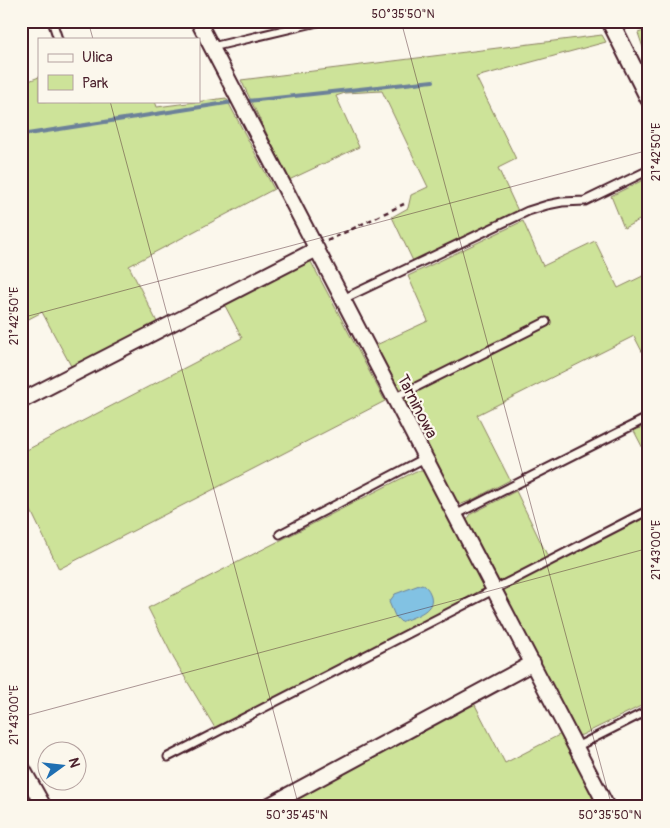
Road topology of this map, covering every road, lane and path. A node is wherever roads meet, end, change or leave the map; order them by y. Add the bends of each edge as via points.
1 (52, 21) edge
2 (198, 21) edge
3 (322, 21) edge
4 (610, 21) edge
5 (58, 38) edge
6 (212, 48) junction
7 (649, 99) edge
8 (649, 170) edge
9 (404, 204) dead end
10 (316, 248) junction
11 (343, 299) junction
12 (546, 322) dead end
13 (394, 398) junction
14 (21, 401) edge
15 (649, 417) edge
16 (425, 458) junction
17 (649, 510) edge
18 (455, 515) junction
19 (280, 534) dead end
20 (494, 588) junction
21 (533, 663) junction
22 (649, 710) edge
23 (576, 747) junction
24 (168, 757) dead end
25 (21, 766) edge
26 (44, 807) edge
27 (266, 807) edge
28 (607, 807) edge

1 - 5 lane
2 - 6 street, Tarninowa
3 - 6 lane
4 - 7 street
6 - 10 street, Tarninowa
8 - 11 lane via 585,201 562,202 528,211
9 - 10 path
10 - 11 street, Tarninowa
10 - 14 street
11 - 13 street, Tarninowa
12 - 13 lane
13 - 16 street, Tarninowa
15 - 18 lane
16 - 18 street, Tarninowa
16 - 19 lane
17 - 20 lane
18 - 20 street, Tarninowa
20 - 21 street, Tarninowa
20 - 24 lane
21 - 23 street, Tarninowa
21 - 27 street
22 - 23 lane
23 - 28 street, Tarninowa
25 - 26 street

